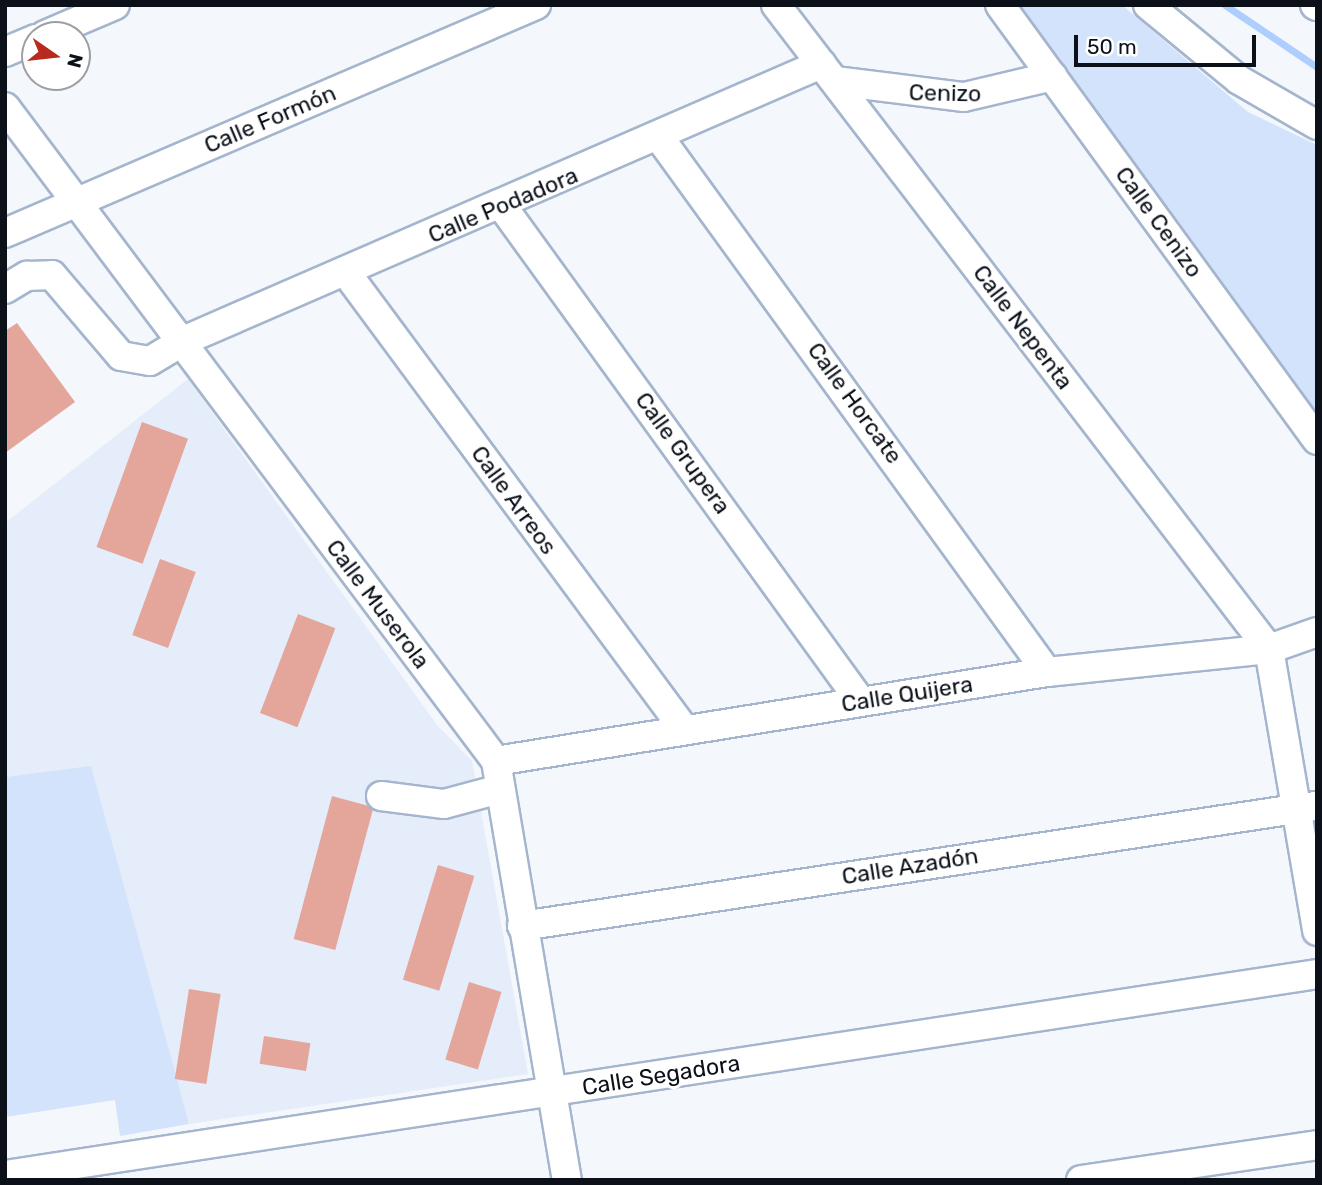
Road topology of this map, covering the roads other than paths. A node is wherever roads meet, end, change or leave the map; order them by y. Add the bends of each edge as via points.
1 (115, 5) edge
2 (536, 5) edge
3 (776, 5) edge
4 (1000, 5) edge
5 (1148, 5) edge
6 (78, 21) edge
7 (828, 72) junction
8 (1053, 76) junction
9 (5, 107) edge
10 (1317, 125) edge
11 (659, 137) junction
12 (80, 201) junction
13 (502, 206) junction
14 (5, 233) edge
15 (345, 271) junction
16 (5, 289) edge
17 (183, 341) junction
18 (1317, 440) edge
19 (1312, 641) edge
20 (1269, 649) junction
21 (1047, 672) junction
22 (861, 702) junction
23 (684, 729) junction
24 (498, 775) junction
25 (381, 796) dead end
26 (1307, 806) edge
27 (522, 926) junction
28 (1317, 931) edge
29 (1317, 974) edge
30 (552, 1091) junction
31 (1317, 1144) edge
32 (5, 1175) edge
33 (567, 1180) edge
34 (1081, 1180) edge

1 - 6 street
2 - 12 street, Calle Formón
3 - 7 street, Calle Nepenta
4 - 8 street, Calle Cenizo
5 - 10 street via 1240,80
7 - 8 street, Cenizo via 964,97
7 - 11 street, Calle Podadora
7 - 20 street, Calle Nepenta
8 - 18 street, Calle Cenizo
9 - 12 street, Calle Muserola
11 - 13 street, Calle Podadora
11 - 21 street, Calle Horcate
12 - 14 street, Calle Formón
12 - 17 street, Calle Muserola
13 - 15 street, Calle Podadora
13 - 22 street, Calle Grupera
15 - 17 street, Calle Podadora
15 - 23 street, Calle Arreos
16 - 17 street, Calle Podadora via 27,276 52,275 128,361 156,358
17 - 24 street, Calle Muserola
19 - 20 street, Calle Quijera
20 - 21 street, Calle Quijera
20 - 26 street
21 - 22 street, Calle Quijera
22 - 23 street, Calle Quijera
23 - 24 street, Calle Quijera
24 - 25 street, Calle Quijera via 444,804
24 - 27 street, Calle Muserola
26 - 27 street, Calle Azadón
26 - 28 street
27 - 30 street, Calle Muserola
29 - 30 street, Calle Segadora
30 - 32 street, Calle Segadora
30 - 33 street, Calle Muserola
31 - 34 street

